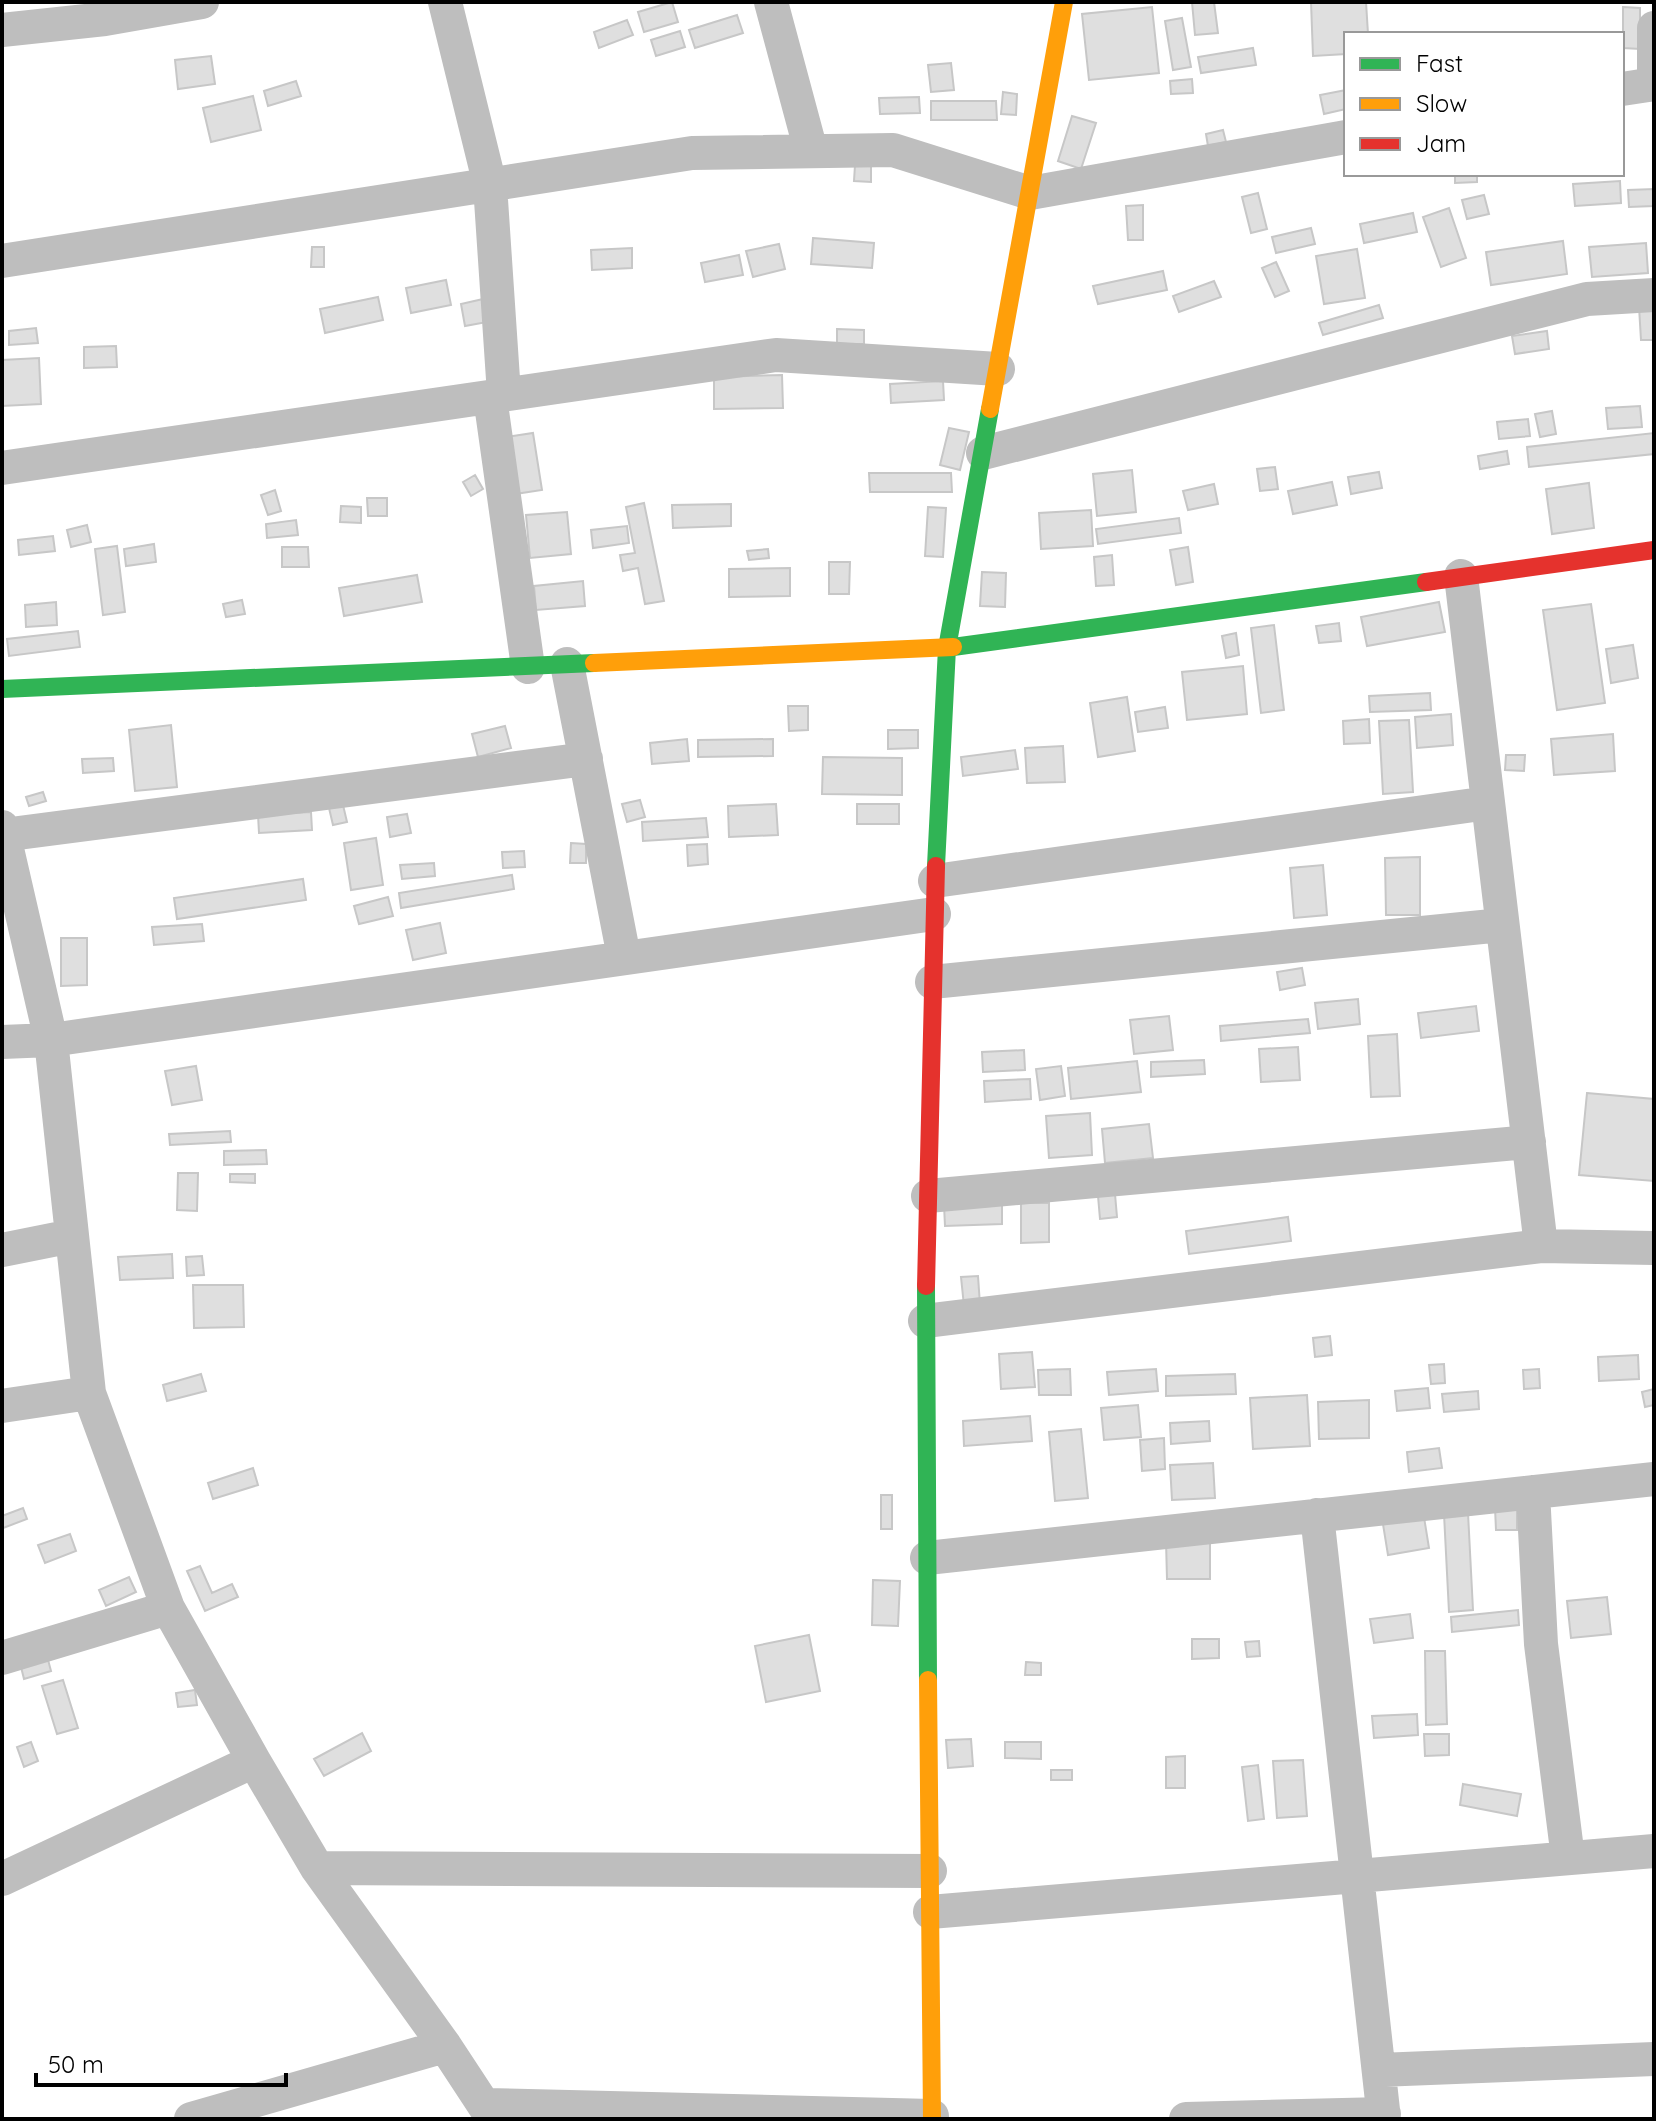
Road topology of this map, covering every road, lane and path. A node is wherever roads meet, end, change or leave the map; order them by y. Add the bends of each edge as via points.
1 (202, 2) edge
2 (445, 2) edge
3 (771, 2) edge
4 (1064, 2) edge
5 (1654, 28) edge
6 (2, 30) edge
7 (1654, 84) edge
8 (1624, 89) edge
9 (1344, 137) edge
10 (811, 151) junction
11 (490, 185) junction
12 (1030, 193) junction
13 (2, 261) edge
14 (1654, 295) edge
15 (998, 369) junction
16 (497, 396) junction
17 (983, 453) junction
18 (2, 468) edge
19 (1654, 550) edge
20 (1461, 576) junction
21 (947, 648) junction
22 (567, 664) junction
23 (528, 667) junction
24 (2, 689) edge
25 (586, 759) junction
26 (1488, 803) junction
27 (3, 831) edge
28 (934, 898) junction
29 (1502, 925) junction
30 (624, 957) junction
31 (932, 982) junction
32 (51, 1040) junction
33 (2, 1042) edge
34 (1529, 1142) junction
35 (928, 1196) junction
36 (72, 1236) junction
37 (1541, 1246) junction
38 (1654, 1248) edge
39 (2, 1250) edge
40 (925, 1321) junction
41 (89, 1393) junction
42 (2, 1406) edge
43 (1654, 1479) edge
44 (1533, 1492) junction
45 (1317, 1515) junction
46 (927, 1558) junction
47 (168, 1608) junction
48 (2, 1658) edge
49 (254, 1761) junction
50 (1654, 1851) edge
51 (1568, 1858) junction
52 (317, 1868) junction
53 (930, 1871) junction
54 (1357, 1876) junction
55 (2, 1879) edge
56 (930, 1912) junction
57 (445, 2046) junction
58 (1654, 2059) edge
59 (1379, 2070) junction
60 (489, 2112) edge
61 (1384, 2116) edge
62 (932, 2117) edge
63 (191, 2119) edge
64 (1186, 2119) edge

1 - 6 street
2 - 11 street
3 - 10 street
4 - 12 street
5 - 7 street
7 - 8 street
9 - 12 street
10 - 11 street via 692,153
10 - 12 street via 893,150
11 - 13 street
11 - 16 street
12 - 15 street
14 - 17 street via 1587,299
15 - 16 street via 776,355
15 - 17 street
16 - 18 street
16 - 23 street
17 - 21 street
19 - 20 street
20 - 21 street
20 - 26 street
21 - 22 street
21 - 28 street
22 - 23 street
22 - 25 street
23 - 24 street
25 - 27 street
25 - 30 street
26 - 28 street
26 - 29 street
27 - 32 street
28 - 30 street
28 - 31 street
29 - 31 street
29 - 34 street
30 - 32 street
31 - 35 street
32 - 33 street
32 - 36 street
34 - 35 street
34 - 37 street
35 - 40 street
36 - 39 street
36 - 41 street
37 - 38 street
37 - 40 street
40 - 46 street
41 - 42 street
41 - 47 street
43 - 44 street
44 - 45 street
44 - 51 street via 1541,1644
45 - 46 street
45 - 54 street
46 - 53 street
47 - 48 street
47 - 49 street
49 - 52 street
49 - 55 street
50 - 51 street
51 - 54 street
52 - 53 street
52 - 57 street
53 - 56 street
54 - 56 street
54 - 59 street
56 - 62 street
57 - 60 street
57 - 63 street
58 - 59 street
59 - 61 street
60 - 62 street
61 - 64 street

